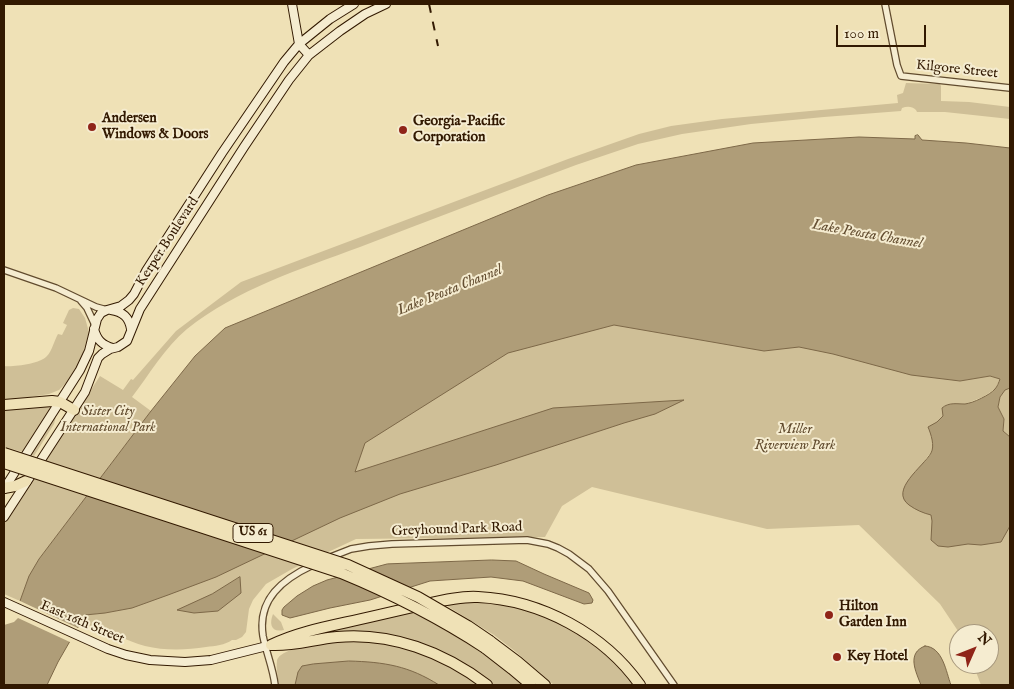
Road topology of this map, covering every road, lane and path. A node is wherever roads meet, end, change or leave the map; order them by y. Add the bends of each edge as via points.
1 (292, 4) edge
2 (354, 4) edge
3 (386, 4) edge
4 (885, 4) edge
5 (299, 44) junction
6 (309, 56) junction
7 (1010, 88) edge
8 (4, 270) edge
9 (80, 299) junction
10 (109, 310) junction
11 (94, 327) junction
12 (131, 329) junction
13 (113, 348) junction
14 (60, 402) junction
15 (8, 405) edge
16 (74, 410) junction
17 (4, 453) edge
18 (4, 463) edge
19 (26, 481) junction
20 (4, 488) edge
21 (4, 517) edge
22 (4, 602) edge
23 (487, 645) junction
24 (269, 646) junction
25 (275, 685) edge
26 (486, 685) edge
27 (531, 685) edge
28 (545, 685) edge
29 (640, 685) edge
30 (674, 685) edge

1 - 5 main road
2 - 5 main road, Kerper Boulevard
3 - 6 main road, Kerper Boulevard via 354,21
4 - 7 street, Kilgore Street via 901,76
5 - 6 main road
5 - 10 main road, Kerper Boulevard via 222,153 134,294 121,306
6 - 12 main road, Kerper Boulevard via 244,147 140,309
8 - 9 street
9 - 10 street
9 - 11 street
10 - 11 main road, Kerper Boulevard via 99,316
10 - 12 main road via 124,315
11 - 13 main road via 101,343
11 - 14 main road, Kerper Boulevard via 85,360
12 - 13 main road, Kerper Boulevard via 127,341
13 - 16 main road, Kerper Boulevard via 98,358
14 - 15 highway
14 - 16 highway
14 - 20 main road, Kerper Boulevard
16 - 19 main road, Kerper Boulevard
17 - 23 highway, US 61, bridge via 348,565 418,597 468,626
18 - 23 highway, US 61, bridge via 342,573 412,604
19 - 20 highway
19 - 21 main road, Kerper Boulevard
22 - 24 main road, East 16th Street via 85,639 126,655 150,660 211,660
23 - 27 highway, US 61
23 - 28 highway, US 61 via 518,662
24 - 25 street, Greyhound Park Road
24 - 26 highway via 339,637 389,640 440,656
24 - 29 highway via 285,638 368,617 478,597 535,608 560,618 600,642
24 - 30 street, Greyhound Park Road via 262,622 272,594 286,580 320,561 369,546 527,540 558,548 589,568

